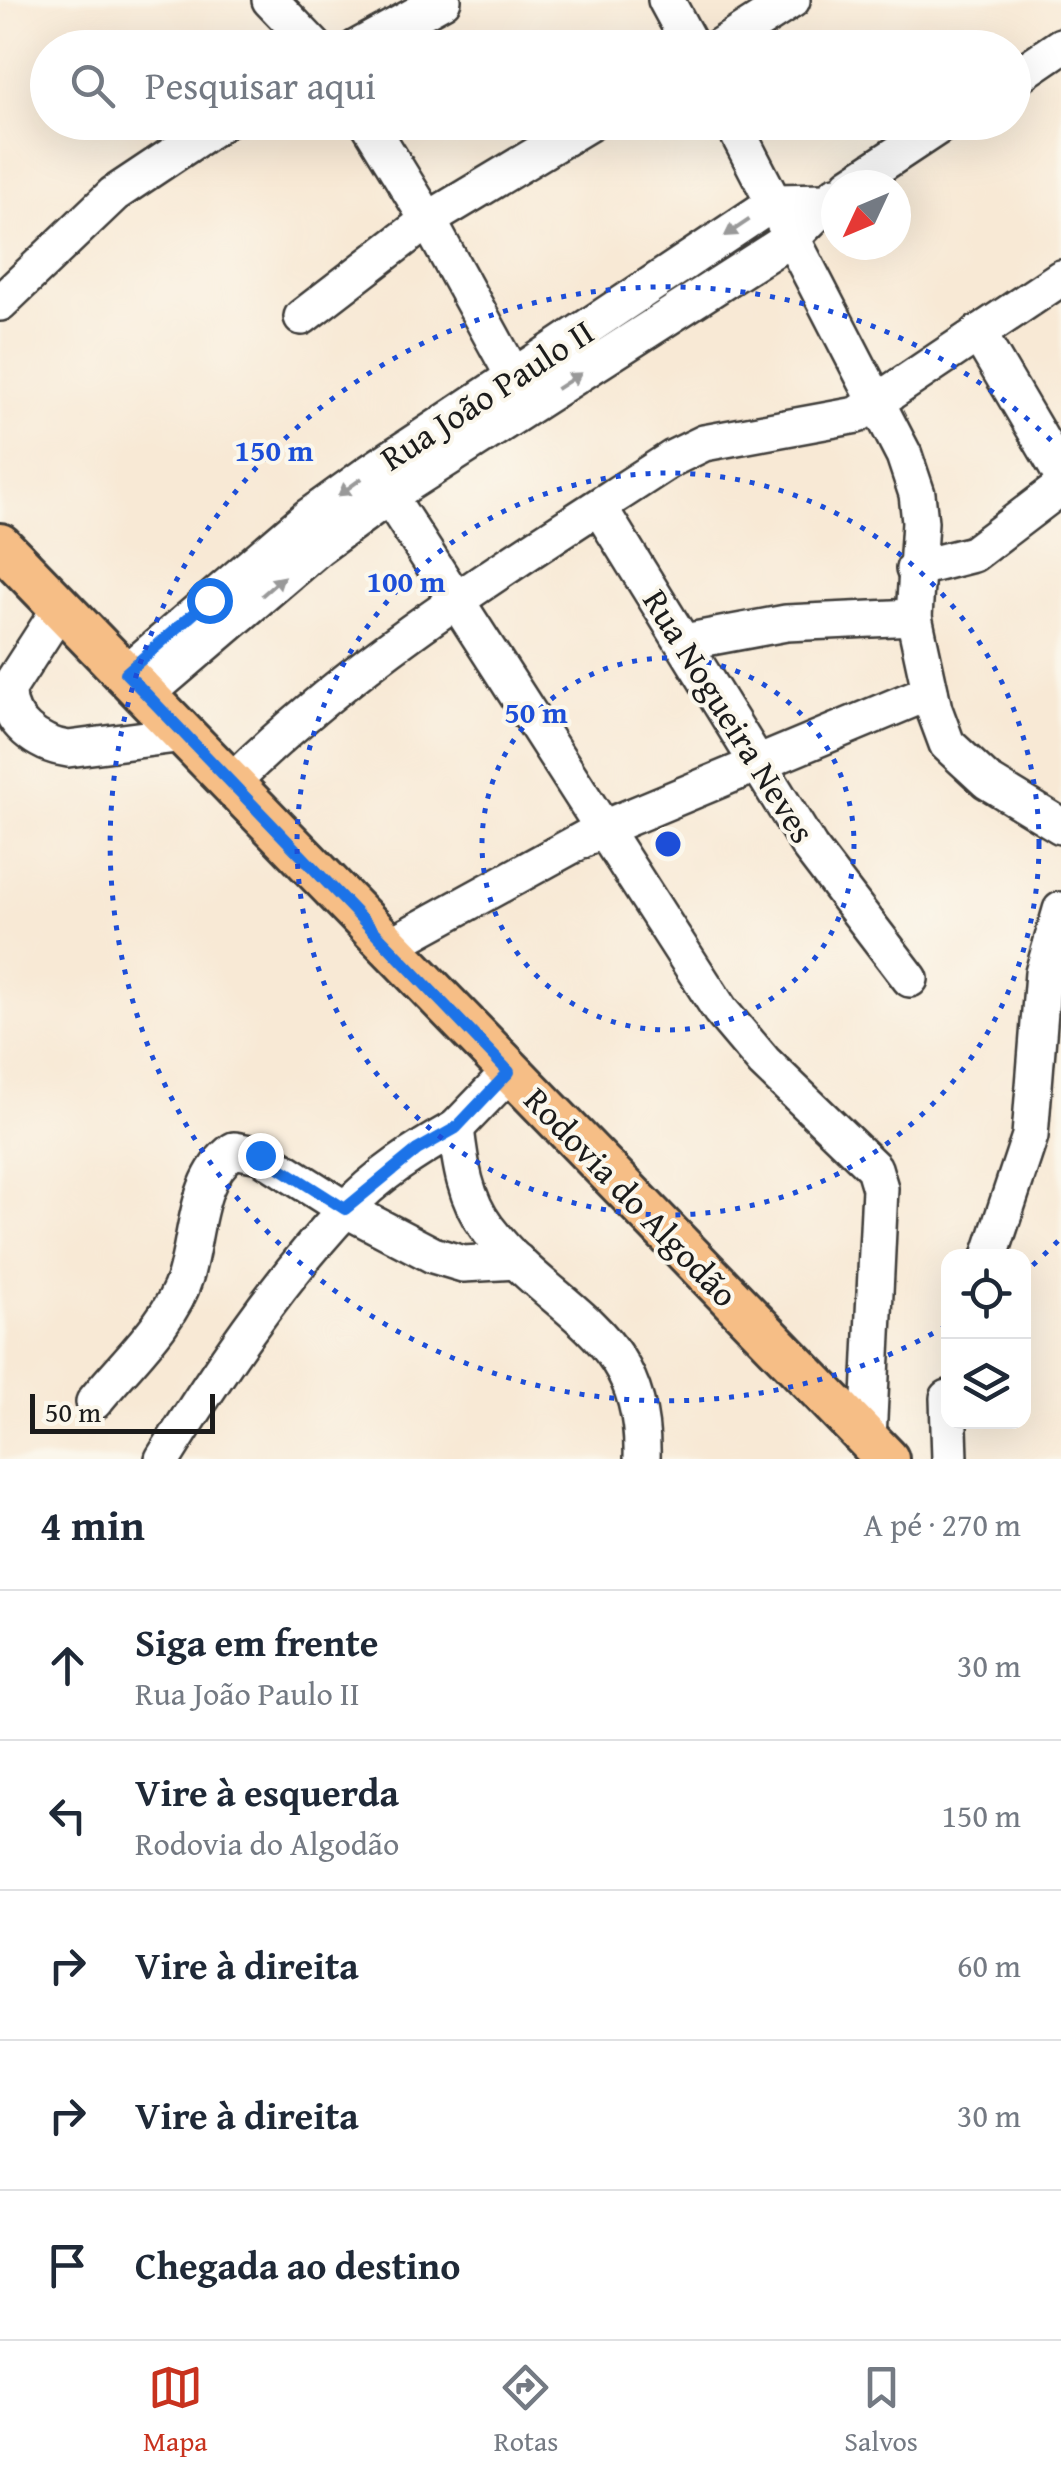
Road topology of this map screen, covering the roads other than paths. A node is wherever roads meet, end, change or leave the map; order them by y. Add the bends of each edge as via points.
1 (270, 0) edge
2 (442, 0) edge
3 (666, 0) edge
4 (792, 0) edge
5 (299, 30) edge
6 (388, 30) edge
7 (682, 30) edge
8 (744, 30) edge
9 (1061, 46) edge
10 (1031, 66) edge
11 (195, 140) edge
12 (379, 140) edge
13 (562, 140) edge
14 (742, 140) edge
15 (918, 140) edge
16 (872, 170) edge
17 (821, 195) edge
18 (776, 202) junction
19 (821, 209) edge
20 (428, 220) junction
21 (794, 237) junction
22 (1061, 278) edge
23 (0, 303) edge
24 (302, 317) dead end
25 (978, 332) junction
26 (522, 392) junction
27 (879, 403) junction
28 (1061, 474) edge
29 (1061, 487) edge
30 (389, 496) junction
31 (599, 506) junction
32 (0, 545) edge
33 (914, 569) junction
34 (459, 602) junction
35 (61, 607) junction
36 (914, 617) junction
37 (684, 642) junction
38 (136, 684) junction
39 (930, 692) junction
40 (184, 734) junction
41 (756, 762) junction
42 (230, 784) junction
43 (1061, 826) edge
44 (604, 828) junction
45 (1061, 910) edge
46 (387, 946) junction
47 (910, 979) dead end
48 (509, 1072) junction
49 (456, 1128) junction
50 (345, 1209) junction
51 (992, 1249) edge
52 (517, 1261) junction
53 (94, 1402) dead end
54 (949, 1429) edge
55 (877, 1449) edge
56 (162, 1459) edge
57 (642, 1459) edge
58 (950, 1459) edge

1 - 5 street
2 - 6 street
3 - 7 street
4 - 8 street
9 - 10 street
11 - 23 street via 114,194
12 - 20 street
13 - 20 street
14 - 18 street
15 - 16 street, Rua João Paulo II
17 - 18 street
18 - 21 street
18 -> 26 street, Rua João Paulo II
19 - 21 street, Rua João Paulo II
20 - 24 street
20 - 26 street
26 -> 21 street, Rua João Paulo II
21 - 27 street
22 - 25 street
25 - 27 street
25 - 28 street
26 - 30 street, Rua João Paulo II
26 -> 38 street, Rua João Paulo II via 308,517
27 - 31 street via 819,424 704,443
27 - 33 street via 917,494
29 - 33 street via 973,554
30 - 34 street
38 -> 30 street, Rua João Paulo II
31 - 34 street
31 - 37 street, Rua Nogueira Neves
32 - 35 main road, Rodovia do Algodão
33 - 36 street
34 - 42 street via 293,721
34 - 44 street
35 - 38 main road, Rodovia do Algodão
35 - 40 street via 8,690 12,713 41,743 68,749
36 - 37 street via 786,623
36 - 39 street
37 - 41 street, Rua Nogueira Neves
38 - 40 main road, Rodovia do Algodão
39 - 41 street
39 - 43 street via 947,744 965,765
40 - 42 main road, Rodovia do Algodão
41 - 44 street
41 - 47 street, Rua Nogueira Neves via 864,923
42 - 46 main road, Rodovia do Algodão
44 - 46 street
44 - 55 street via 720,1010 874,1168 880,1188
45 - 51 street via 1043,973 1030,1136
46 - 48 main road, Rodovia do Algodão
48 - 49 street
48 - 55 main road, Rodovia do Algodão
49 - 50 street via 417,1150
49 - 52 street via 462,1177 486,1226
50 - 52 street via 462,1264
50 - 53 street via 260,1155 234,1150 222,1159 210,1175 184,1279 170,1308
50 - 56 street
52 - 57 street via 620,1358 637,1396
54 - 58 street

